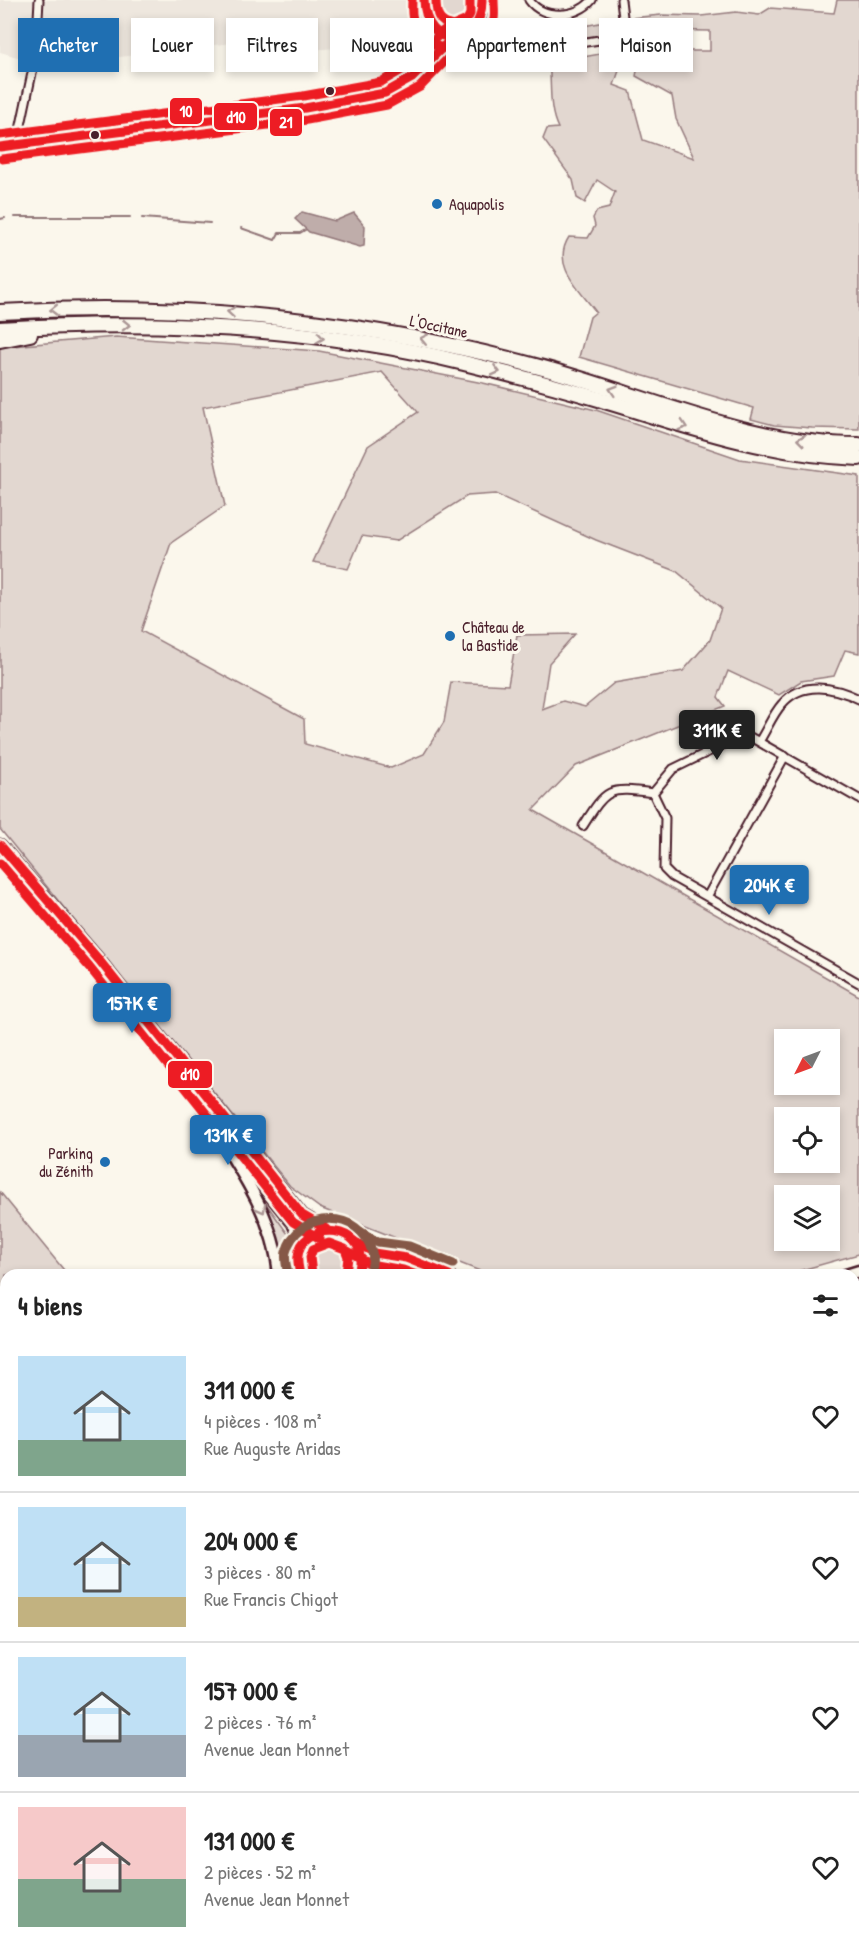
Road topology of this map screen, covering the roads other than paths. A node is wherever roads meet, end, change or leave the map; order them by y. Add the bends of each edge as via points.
1 (39, 0) edge
2 (482, 0) edge
3 (529, 0) edge
4 (592, 0) edge
5 (621, 0) edge
6 (423, 1) edge
7 (425, 18) edge
8 (480, 18) edge
9 (623, 18) edge
10 (446, 44) edge
11 (434, 56) edge
12 (417, 72) edge
13 (17, 144) junction
14 (0, 147) edge
15 (0, 312) edge
16 (67, 325) junction
17 (0, 329) edge
18 (0, 340) edge
19 (859, 445) edge
20 (859, 458) edge
21 (859, 699) edge
22 (760, 740) junction
23 (785, 756) junction
24 (653, 793) junction
25 (859, 799) edge
26 (583, 826) dead end
27 (0, 845) edge
28 (0, 855) edge
29 (708, 895) junction
30 (859, 983) edge
31 (212, 1123) junction
32 (326, 1229) junction
33 (354, 1240) junction
34 (302, 1244) junction
35 (278, 1269) edge
36 (298, 1269) edge
37 (360, 1269) edge
38 (380, 1269) edge
39 (401, 1269) edge
40 (434, 1269) edge

1 - 13 street via 36,54
2 - 8 street
3 - 4 street via 545,13 566,14 585,8
5 - 9 street
6 - 7 street
10 - 11 street
12 - 13 street via 395,89 367,97
13 - 14 street
19 -> 15 highway, L'Occitane via 760,433 544,368 343,325 197,310
16 - 17 highway, L'Occitane
16 - 18 highway
16 -> 20 highway, L'Occitane via 197,327 377,346 508,374 715,436 771,449
21 - 22 street via 842,691 804,689 781,704
22 - 23 street
22 - 24 street via 745,734 705,753 674,769
23 - 25 street
23 - 29 street
24 - 26 street via 620,789 602,796
24 - 29 street via 665,818 664,869
27 - 32 main road via 99,960 302,1215
28 - 31 main road via 171,1059
29 - 30 street
31 - 34 main road via 293,1223
31 -> 35 main road via 267,1217
32 - 33 main road
32 - 34 main road
33 - 37 main road via 361,1257
33 - 40 main road via 374,1253 406,1258
34 - 36 main road
38 - 39 main road

